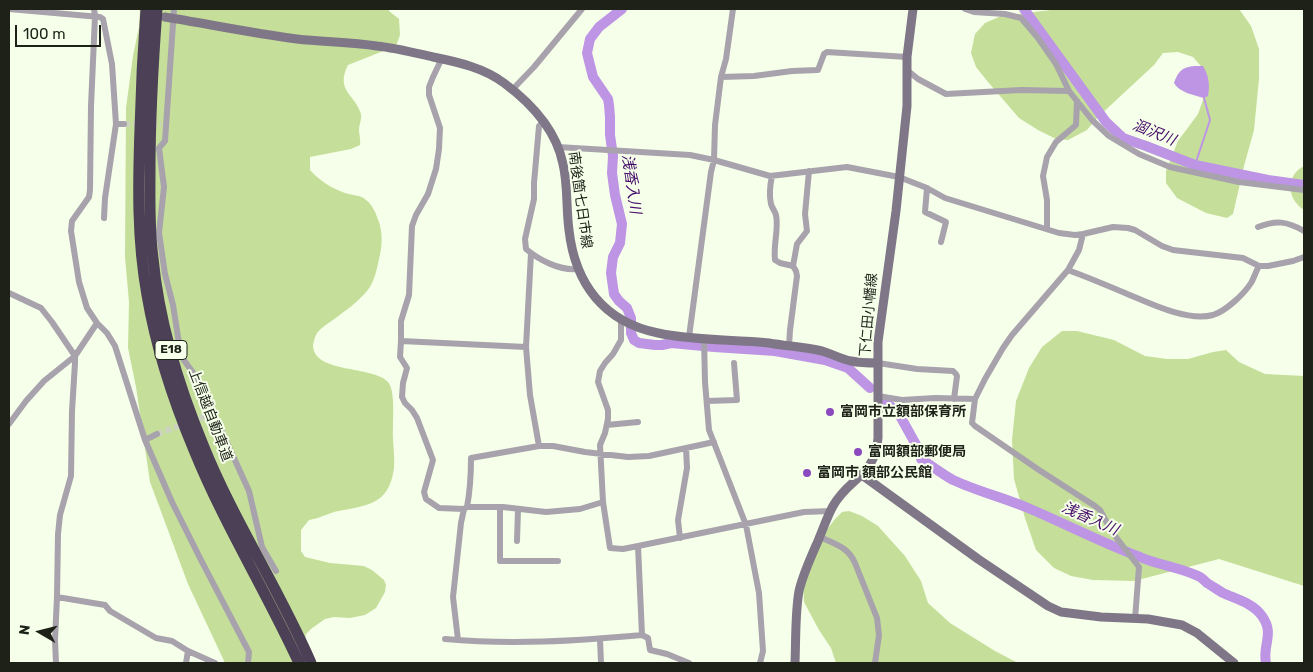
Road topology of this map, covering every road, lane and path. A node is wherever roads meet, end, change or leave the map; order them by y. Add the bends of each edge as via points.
1 (9, 9) edge
2 (94, 9) edge
3 (146, 9) edge
4 (174, 9) edge
5 (582, 9) edge
6 (733, 9) edge
7 (913, 9) edge
8 (965, 9) edge
9 (57, 11) edge
10 (165, 15) edge
11 (95, 16) junction
12 (907, 57) junction
13 (442, 58) junction
14 (907, 70) junction
15 (721, 77) junction
16 (512, 90) junction
17 (1069, 91) junction
18 (1077, 101) junction
19 (543, 121) junction
20 (116, 124) junction
21 (124, 124) tunnel mouth
22 (558, 147) junction
23 (714, 160) junction
24 (809, 172) junction
25 (772, 176) junction
26 (899, 177) junction
27 (927, 188) junction
28 (1304, 190) edge
29 (104, 218) dead end
30 (1258, 227) dead end
31 (1047, 229) junction
32 (1304, 231) edge
33 (1083, 234) junction
34 (942, 242) dead end
35 (531, 253) junction
36 (1304, 257) edge
37 (793, 266) junction
38 (1259, 266) junction
39 (578, 268) junction
40 (1068, 270) junction
41 (9, 293) edge
42 (623, 320) junction
43 (96, 323) junction
44 (689, 337) junction
45 (401, 340) junction
46 (704, 345) junction
47 (789, 346) junction
48 (526, 347) junction
49 (75, 356) junction
50 (734, 363) dead end
51 (878, 363) junction
52 (878, 396) junction
53 (954, 399) junction
54 (975, 399) junction
55 (707, 401) junction
56 (213, 412) junction
57 (206, 416) tunnel mouth
58 (638, 422) dead end
59 (9, 424) edge
60 (607, 425) junction
61 (157, 434) tunnel mouth
62 (145, 440) junction
63 (714, 442) junction
64 (539, 446) junction
65 (686, 448) junction
66 (601, 453) junction
67 (862, 475) junction
68 (603, 502) junction
69 (500, 507) junction
70 (465, 508) junction
71 (518, 509) junction
72 (831, 511) junction
73 (746, 524) junction
74 (820, 537) junction
75 (680, 538) junction
76 (516, 540) dead end
77 (638, 546) junction
78 (558, 561) dead end
79 (276, 571) dead end
80 (58, 597) junction
81 (1135, 619) junction
82 (642, 635) junction
83 (600, 639) junction
84 (445, 640) dead end
85 (458, 640) junction
86 (188, 651) junction
87 (56, 663) edge
88 (186, 663) edge
89 (215, 663) edge
90 (248, 663) edge
91 (299, 663) edge
92 (311, 663) edge
93 (601, 663) edge
94 (689, 663) edge
95 (760, 663) edge
96 (795, 663) edge
97 (875, 663) edge
98 (1234, 663) edge

1 - 9 street
2 - 11 street
3 - 91 highway, 上信越自動車道 / E18 via 140,224 142,260 155,333 194,451
4 - 10 street
5 - 16 street
6 - 15 street
7 - 12 main road, 下仁田小幡線
8 - 17 street via 1021,18 1056,64
9 - 11 street
10 - 13 main road, 南後箇七日市線 via 298,39 378,46
10 - 56 street via 164,141 159,148 164,187 159,233 181,356 204,388
10 - 92 highway, 上信越自動車道 / E18 via 150,147 152,257 165,330 204,447
11 - 20 street via 103,19 112,64
11 - 43 street via 90,190 72,221 71,231 82,293
12 - 14 main road, 下仁田小幡線
12 - 15 street via 827,52 818,70
13 - 16 main road, 南後箇七日市線 via 486,72
13 - 45 street via 429,87 440,128 436,169 412,226 409,295 401,321
14 - 17 street via 946,94
14 - 26 main road, 下仁田小幡線 via 907,106
15 - 23 street
16 - 19 main road, 南後箇七日市線
17 - 18 street
18 - 28 street via 1109,136 1156,161 1239,182
18 - 31 street via 1076,125 1056,142 1047,157 1043,176
19 - 22 main road, 南後箇七日市線
19 - 35 street via 539,126 534,199 526,240 526,248
20 - 21 street
20 - 29 street
22 - 23 street via 690,155
22 - 39 main road, 南後箇七日市線 via 563,164 569,233
23 - 25 street
23 - 44 street
24 - 25 street
24 - 26 street via 847,167
24 - 37 street via 805,214 807,231 797,244
25 - 37 street via 770,197 776,215 775,260
26 - 27 street
26 - 51 main road, 下仁田小幡線
27 - 31 street via 945,198
27 - 34 street via 925,212 946,222
30 - 32 street via 1283,223
31 - 33 street
33 - 38 street via 1113,227 1128,228 1174,250 1243,258
33 - 40 street
35 - 39 street via 568,270
35 - 48 street
36 - 38 street
37 - 47 street via 797,276
38 - 40 street via 1239,298 1213,315 1200,317 1159,307
39 - 42 main road, 南後箇七日市線 via 605,309
40 - 54 street via 1003,348
41 - 49 street via 41,308
42 - 44 main road, 南後箇七日市線 via 660,334
42 - 60 street via 621,340 600,371 598,382 608,410
43 - 49 street
43 - 62 street via 115,346
44 - 46 main road, 南後箇七日市線
45 - 48 street
45 - 70 street via 400,357 407,368 402,397 417,418 433,460 424,492 426,499 439,508
46 - 47 main road, 南後箇七日市線 via 766,343
46 - 55 street
47 - 51 main road, 南後箇七日市線 via 853,361
48 - 64 street
49 - 59 street via 44,381
49 - 80 street via 70,476 58,534
50 - 55 street via 737,400
51 - 52 main road, 下仁田小幡線
51 - 53 street via 953,371 957,376
52 - 53 street via 902,400
52 - 67 main road, 下仁田小幡線 via 878,447
53 - 54 street
54 - 81 street via 972,422 975,426 1100,510 1139,568
55 - 63 street via 709,430
56 - 57 street
56 - 79 street via 248,491 262,546
58 - 60 street
60 - 66 street via 600,445
61 - 62 street
62 - 90 street via 172,502 249,652
63 - 65 street
63 - 73 street
64 - 66 street
64 - 70 street via 471,458
65 - 66 street via 648,456
65 - 75 street via 687,468 678,520
66 - 68 street
67 - 72 main road, 下仁田小幡線 via 844,491
67 - 81 main road via 1048,606 1061,612
68 - 71 street via 580,509 546,512
68 - 77 street via 610,548
69 - 70 street
69 - 71 street
69 - 78 street via 500,561
70 - 85 street via 453,596
71 - 76 street
72 - 73 street via 804,512
72 - 74 main road, 下仁田小幡線
73 - 75 street
73 - 95 street via 759,593 763,651
74 - 96 main road, 下仁田小幡線 via 800,589
74 - 97 street via 845,548 852,555 876,618
75 - 77 street
77 - 82 street
80 - 86 street via 105,605 156,638
80 - 87 street
81 - 98 main road via 1182,625
82 - 83 street
82 - 94 street via 648,638 650,650
83 - 85 street
83 - 93 street
84 - 85 street
86 - 88 street
86 - 89 street

